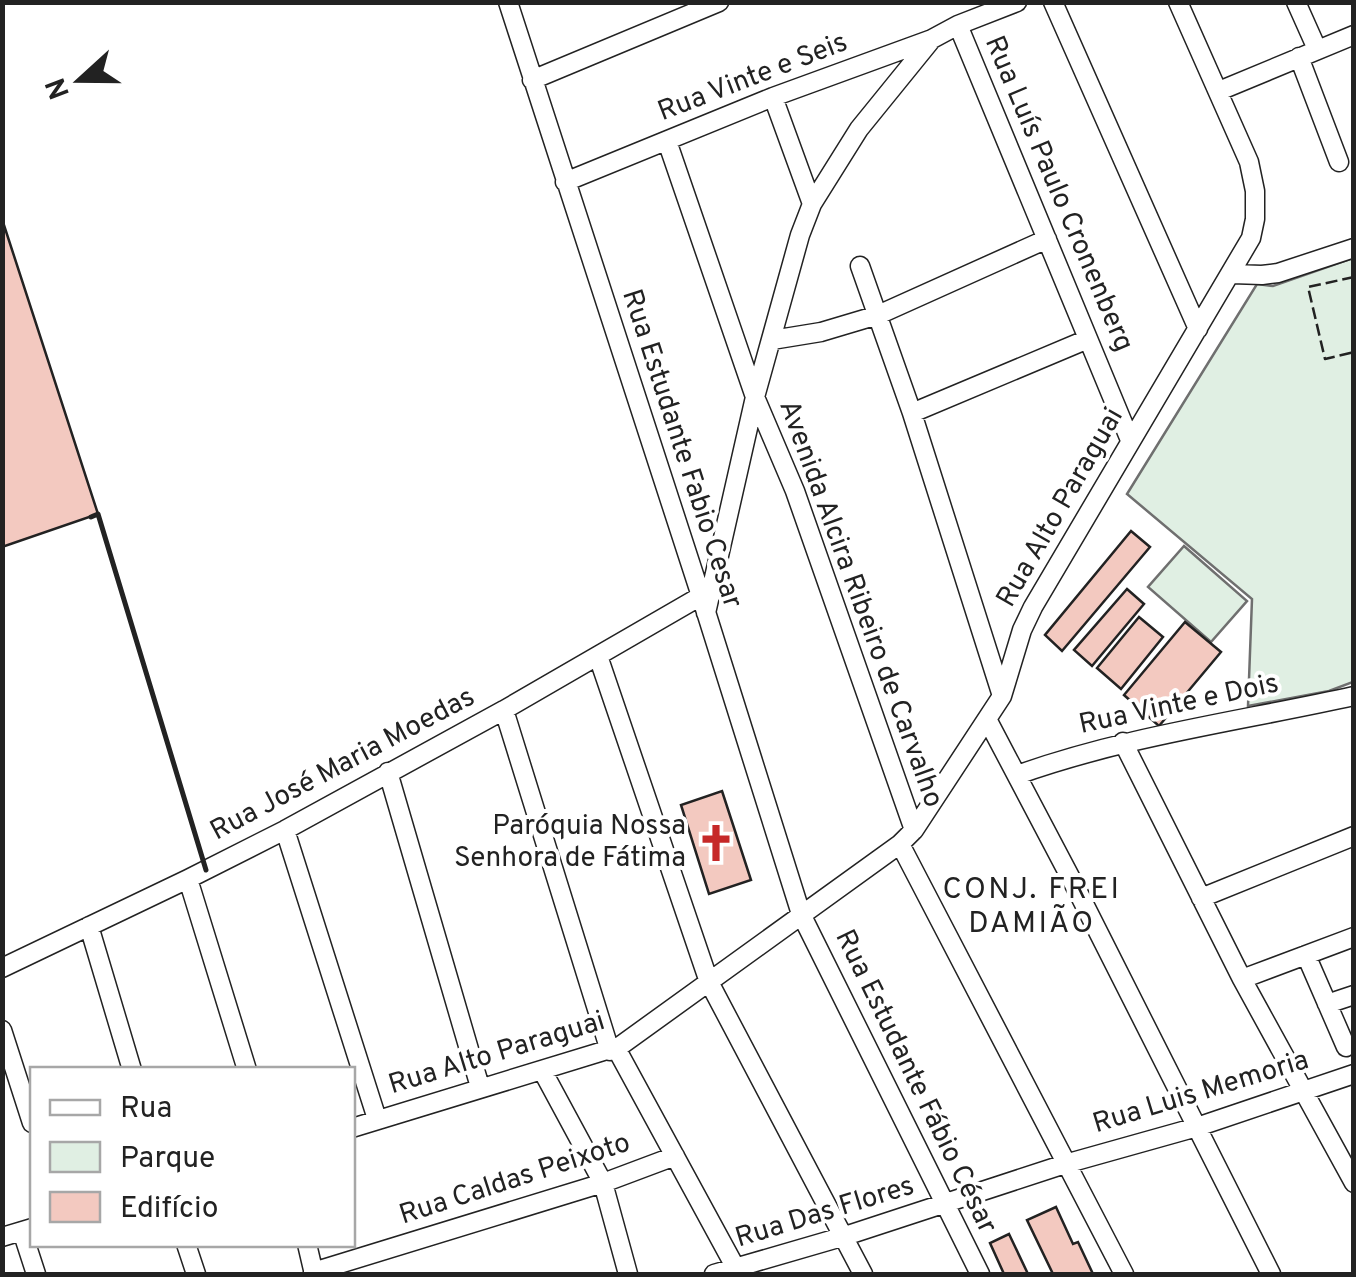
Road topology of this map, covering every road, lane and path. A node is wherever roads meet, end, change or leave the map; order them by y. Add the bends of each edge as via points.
1 (508, 2) edge
2 (719, 2) edge
3 (1016, 2) edge
4 (1053, 2) edge
5 (1178, 2) edge
6 (1296, 2) edge
7 (975, 10) edge
8 (958, 25) junction
9 (1354, 36) edge
10 (932, 39) junction
11 (1318, 49) junction
12 (1299, 58) junction
13 (532, 80) junction
14 (1219, 91) junction
15 (774, 97) junction
16 (667, 140) junction
17 (1339, 162) dead end
18 (565, 182) junction
19 (812, 204) junction
20 (1047, 240) junction
21 (1354, 248) edge
22 (860, 266) dead end
23 (1232, 274) junction
24 (878, 315) junction
25 (1198, 329) junction
26 (1088, 339) junction
27 (772, 340) junction
28 (756, 398) junction
29 (912, 413) junction
30 (1130, 440) junction
31 (703, 605) junction
32 (598, 656) junction
33 (1002, 696) junction
34 (1354, 696) edge
35 (504, 710) junction
36 (988, 721) junction
37 (1123, 742) junction
38 (388, 772) junction
39 (1017, 775) junction
40 (285, 830) junction
41 (1354, 836) edge
42 (907, 837) junction
43 (188, 879) junction
44 (1201, 898) junction
45 (800, 914) junction
46 (89, 926) junction
47 (1354, 937) edge
48 (1306, 955) junction
49 (2, 968) edge
50 (1242, 979) junction
51 (709, 982) junction
52 (1354, 995) edge
53 (1328, 1004) junction
54 (2, 1030) edge
55 (1346, 1047) dead end
56 (613, 1050) junction
57 (131, 1067) edge
58 (247, 1067) edge
59 (542, 1070) junction
60 (1354, 1074) edge
61 (480, 1087) junction
62 (1304, 1091) junction
63 (30, 1116) edge
64 (377, 1119) junction
65 (355, 1127) edge
66 (1198, 1127) junction
67 (675, 1156) junction
68 (1065, 1164) junction
69 (603, 1183) junction
70 (1354, 1183) edge
71 (944, 1204) junction
72 (27, 1230) edge
73 (845, 1236) junction
74 (2, 1238) edge
75 (30, 1247) edge
76 (187, 1247) edge
77 (308, 1247) edge
78 (737, 1272) edge
79 (36, 1274) edge
80 (196, 1274) edge
81 (314, 1274) edge
82 (628, 1274) edge
83 (714, 1274) edge
84 (863, 1274) edge
85 (980, 1274) edge
86 (1124, 1274) edge
87 (1271, 1274) edge

1 - 13 street, Rua Estudante Fabio Cesar
2 - 13 street
3 - 7 street, Rua Vinte e Seis
4 - 25 street
5 - 14 street, Rua Alto Paraguai
6 - 11 street
7 - 8 street, Rua Vinte e Seis
8 - 10 street, Rua Vinte e Seis
8 - 20 street, Rua Luís Paulo Cronenberg
9 - 11 street
10 - 15 street, Rua Vinte e Seis
10 - 19 street via 858,130
11 - 12 street
12 - 14 street
12 - 17 street
13 - 18 street, Rua Estudante Fabio Cesar
14 - 23 street, Rua Alto Paraguai via 1255,191 1251,238
15 - 16 street, Rua Vinte e Seis
15 - 19 street
16 - 18 street, Rua Vinte e Seis
16 - 28 street, Avenida Alcira Ribeiro de Carvalho
18 - 31 street, Rua Estudante Fabio Cesar
19 - 27 street
20 - 24 street
20 - 26 street, Rua Luís Paulo Cronenberg
21 - 23 street via 1278,274
22 - 24 street
23 - 25 street, Rua Alto Paraguai
24 - 27 street
24 - 29 street
25 - 30 street, Rua Alto Paraguai
26 - 29 street
26 - 30 street, Rua Luís Paulo Cronenberg
27 - 28 street
28 - 31 street
28 - 42 street, Avenida Alcira Ribeiro de Carvalho via 795,491
29 - 33 street
30 - 33 street, Rua Alto Paraguai via 1033,607
31 - 32 street, Rua José Maria Moedas
31 - 45 street, Rua Estudante Fabio Cesar
32 - 35 street, Rua José Maria Moedas
32 - 51 street
33 - 36 street, Rua Alto Paraguai
34 - 37 street, Rua Vinte e Dois
35 - 38 street, Rua José Maria Moedas
35 - 56 street
36 - 39 street
36 - 42 street, Rua Alto Paraguai
37 - 39 street, Rua Vinte e Dois
37 - 44 street
38 - 40 street, Rua José Maria Moedas
38 - 61 street
39 - 66 street
40 - 43 street, Rua José Maria Moedas
40 - 64 street
41 - 44 street
42 - 45 street, Rua Alto Paraguai
42 - 68 street, Avenida Alcira Ribeiro de Carvalho
43 - 46 street, Rua José Maria Moedas
43 - 58 street
44 - 50 street
45 - 51 street, Rua Alto Paraguai
45 - 71 street, Rua Estudante Fábio César
46 - 49 street, Rua José Maria Moedas
46 - 57 street
47 - 48 street
48 - 50 street
48 - 53 street
50 - 62 street
51 - 56 street, Rua Alto Paraguai
51 - 73 street
52 - 53 street
53 - 55 street
54 - 63 street
56 - 59 street, Rua Alto Paraguai
56 - 67 street
59 - 61 street, Rua Alto Paraguai
59 - 69 street
60 - 62 street, Rua Luis Memoria
61 - 64 street, Rua Alto Paraguai
62 - 66 street, Rua Luis Memoria
62 - 70 street
64 - 65 street, Rua Alto Paraguai
66 - 68 street, Rua Luis Memoria
66 - 87 street
67 - 69 street, Rua Caldas Peixoto
67 - 78 street
68 - 71 street, Rua Das Flores
68 - 86 street, Avenida Alcira Ribeiro de Carvalho
69 - 81 street, Rua Caldas Peixoto
69 - 82 street
71 - 73 street, Rua Das Flores
71 - 85 street, Rua Estudante Fábio César
72 - 74 street
73 - 78 street, Rua Das Flores
73 - 84 street
75 - 79 street
76 - 80 street
77 - 81 street
78 - 83 street, Rua Das Flores

